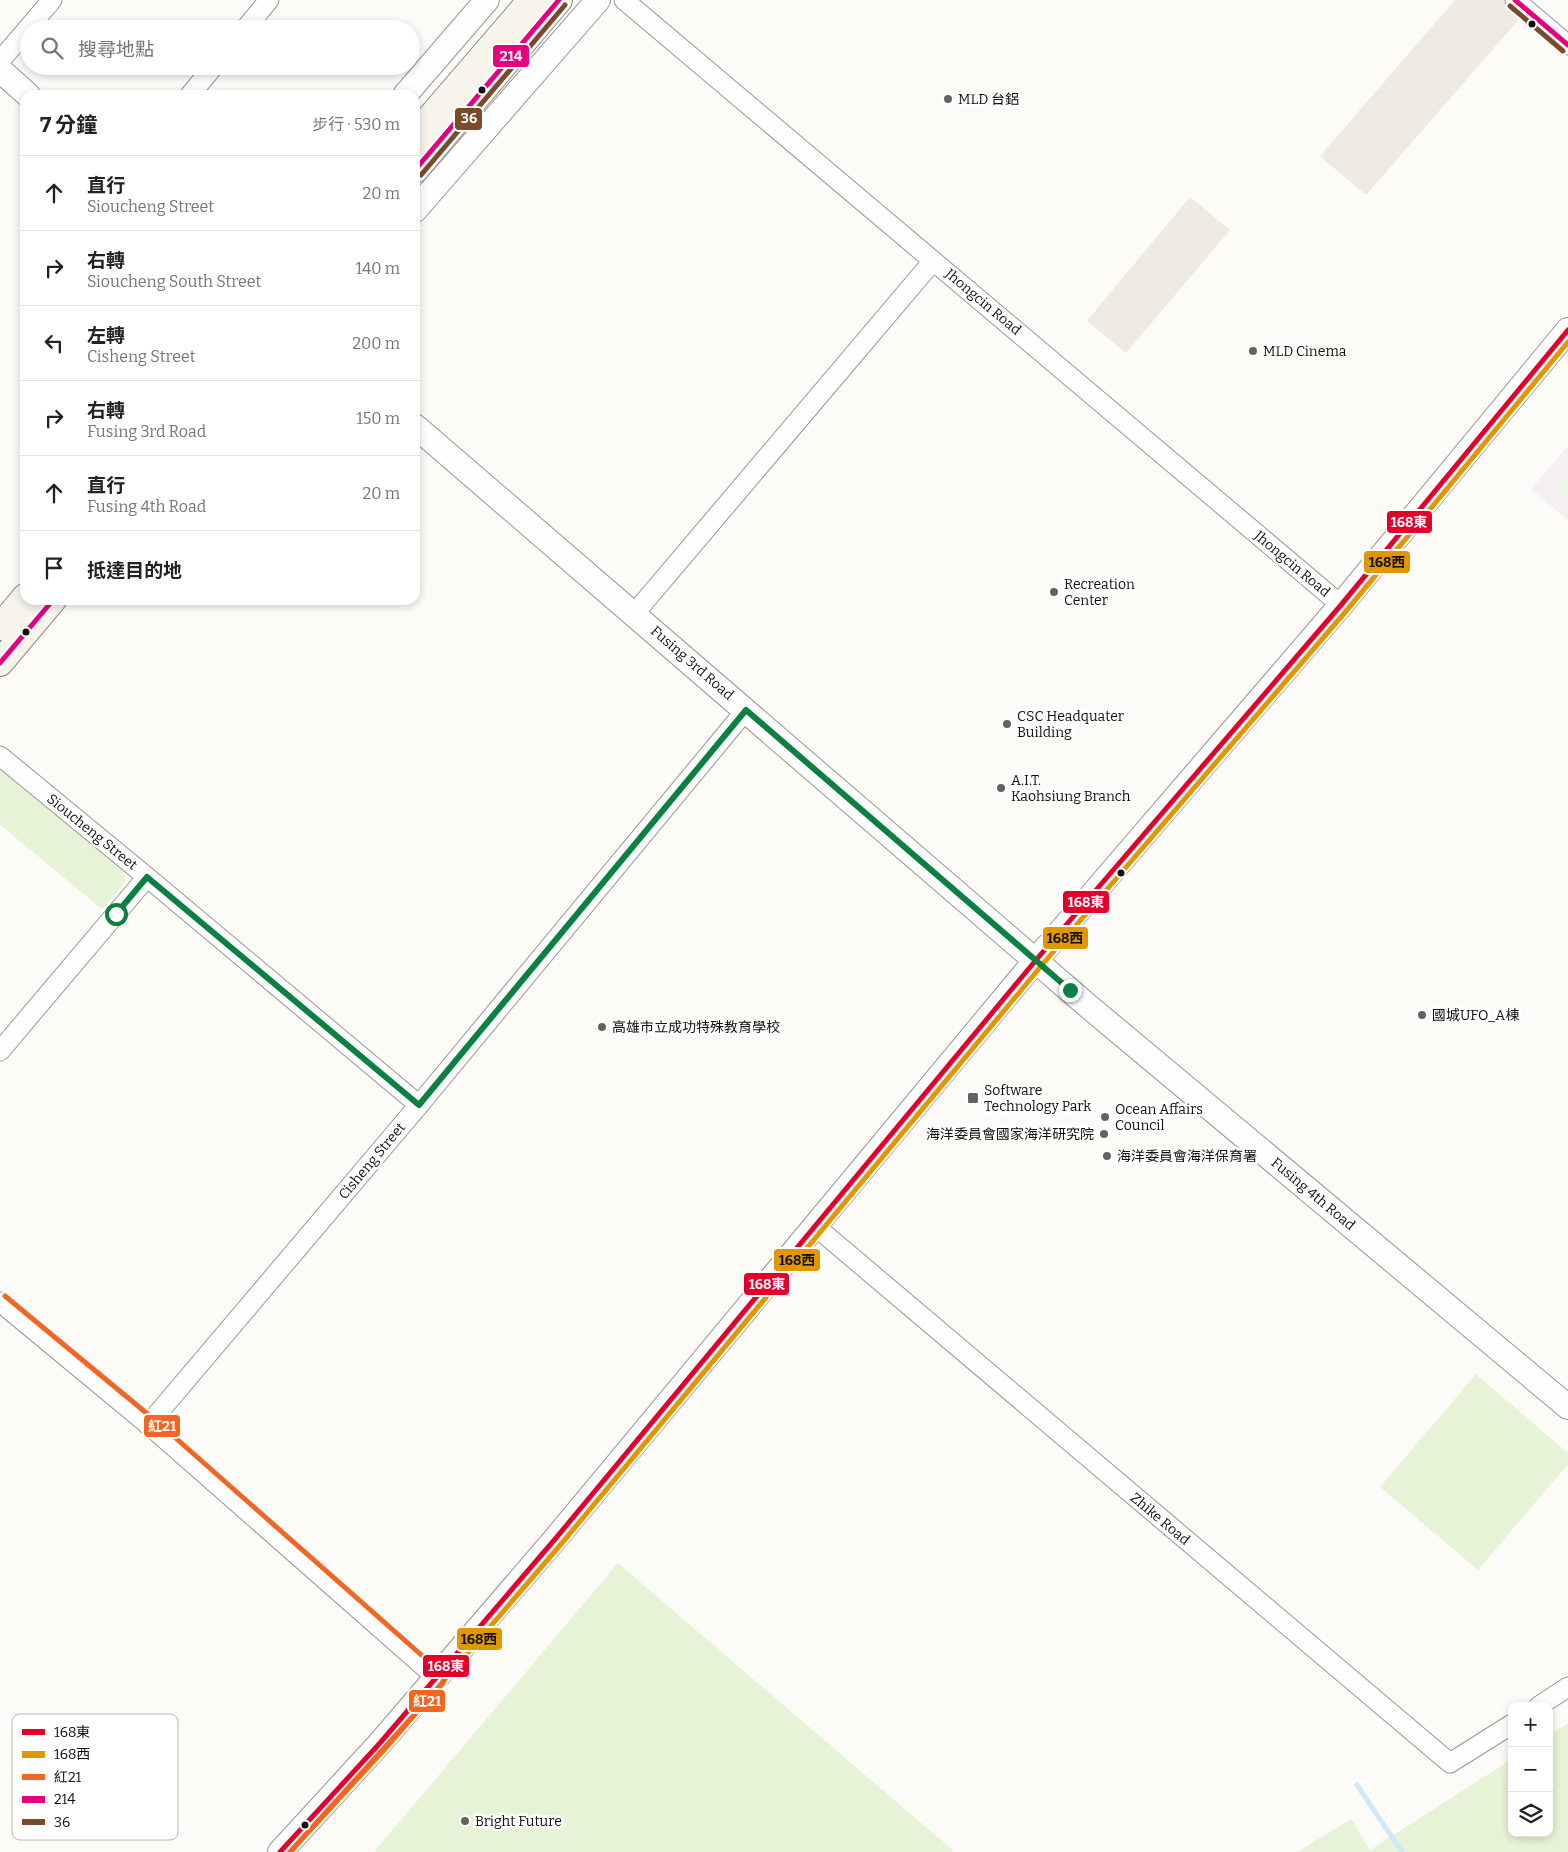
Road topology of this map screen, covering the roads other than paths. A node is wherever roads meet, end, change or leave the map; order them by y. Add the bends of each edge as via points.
1 (52, 0) edge
2 (269, 0) edge
3 (487, 0) edge
4 (531, 0) edge
5 (559, 0) edge
6 (598, 0) edge
7 (624, 0) edge
8 (1515, 0) edge
9 (35, 20) edge
10 (252, 20) edge
11 (20, 38) edge
12 (1568, 45) edge
13 (0, 61) edge
14 (0, 70) edge
15 (207, 75) edge
16 (22, 90) edge
17 (194, 90) edge
18 (409, 90) edge
19 (420, 129) edge
20 (420, 164) edge
21 (420, 204) edge
22 (933, 261) junction
23 (1568, 330) edge
24 (420, 430) edge
25 (20, 603) edge
26 (49, 605) edge
27 (1341, 605) junction
28 (634, 614) junction
29 (0, 627) edge
30 (0, 663) edge
31 (746, 710) junction
32 (0, 756) edge
33 (147, 877) junction
34 (1036, 960) junction
35 (0, 1051) edge
36 (419, 1105) junction
37 (815, 1226) junction
38 (0, 1302) edge
39 (1568, 1408) edge
40 (148, 1424) junction
41 (437, 1678) junction
42 (1568, 1687) edge
43 (1545, 1702) edge
44 (1508, 1727) edge
45 (280, 1852) edge

1 - 9 street
2 - 10 street
3 - 18 street
4 - 19 main road
5 - 20 main road
6 - 21 street
7 - 22 street, Jhongcin Road
8 - 12 street
11 - 13 street
14 - 16 street
15 - 17 street
22 - 27 street, Jhongcin Road
22 - 28 street
23 - 27 street
24 - 28 street, Fusing 3rd Road
25 - 29 main road
26 - 30 main road
27 - 34 street
28 - 31 street, Fusing 3rd Road
31 - 34 street, Fusing 3rd Road
31 - 36 street, Cisheng Street
32 - 33 street, Sioucheng Street
33 - 35 street, Sioucheng Street
33 - 36 street
34 - 37 street
34 - 39 street, Fusing 4th Road
36 - 40 street, Cisheng Street
37 - 41 street
37 - 44 street, Zhike Road via 1450,1763
38 - 40 street
40 - 41 street
41 - 45 street
42 - 43 street

